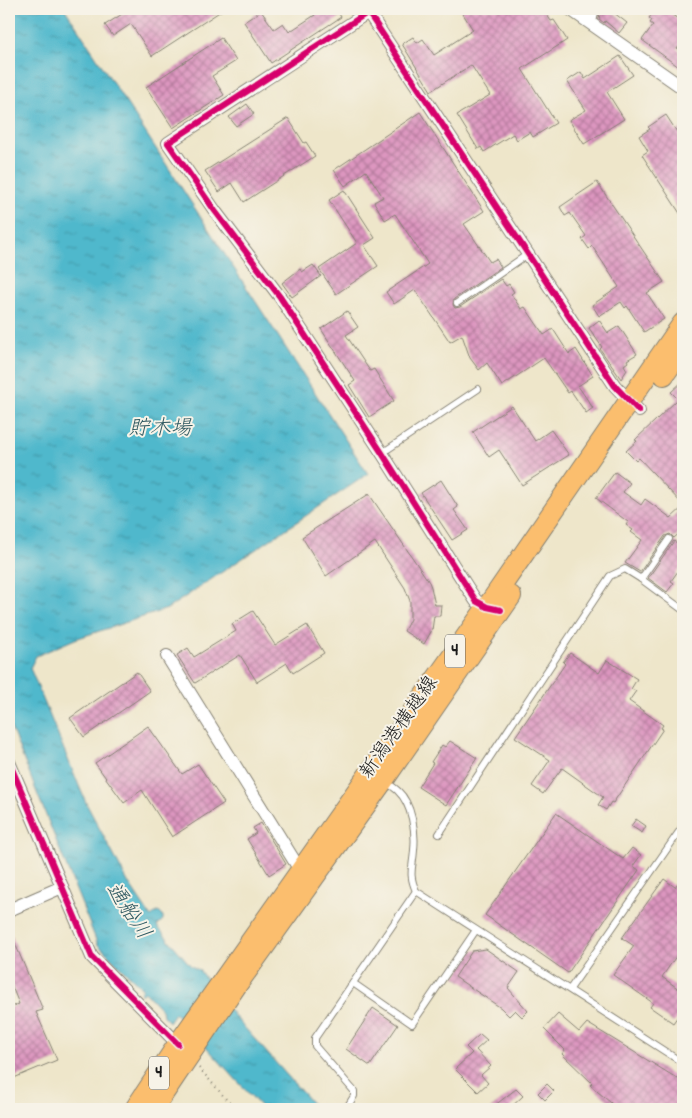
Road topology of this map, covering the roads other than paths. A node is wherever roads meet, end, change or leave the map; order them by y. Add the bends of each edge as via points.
1 (570, 9) edge
2 (593, 9) edge
3 (369, 10) edge
4 (590, 22) junction
5 (683, 88) edge
6 (528, 254) junction
7 (456, 303) dead end
8 (683, 324) edge
9 (683, 348) edge
10 (478, 389) dead end
11 (634, 406) junction
12 (382, 453) junction
13 (669, 539) dead end
14 (641, 579) junction
15 (494, 608) junction
16 (683, 610) edge
17 (168, 656) dead end
18 (9, 762) edge
19 (383, 781) junction
20 (683, 826) edge
21 (439, 834) dead end
22 (300, 870) junction
23 (62, 886) junction
24 (416, 891) junction
25 (9, 910) edge
26 (476, 930) junction
27 (231, 982) junction
28 (353, 983) junction
29 (570, 989) junction
30 (188, 1048) junction
31 (683, 1063) edge
32 (135, 1109) edge
33 (153, 1109) edge
34 (346, 1109) edge

1 - 4 street
2 - 4 street
3 - 6 street
3 - 12 street via 168,143 280,297
4 - 5 street
6 - 7 lane
6 - 11 street via 615,386
8 - 11 main road, 新潟港横越線 / 4
9 - 11 main road, 新潟港横越線 / 4
10 - 12 lane
11 - 15 main road, 新潟港横越線 / 4
12 - 15 street via 476,601
13 - 14 lane
14 - 16 lane
14 - 21 lane via 625,568 610,576
15 - 19 main road, 新潟港横越線 / 4
15 - 22 main road, 新潟港横越線 / 4
17 - 22 street
18 - 23 street
19 - 24 lane via 398,790 406,801 414,827 410,878
19 - 27 main road, 新潟港横越線 / 4
20 - 29 lane
22 - 27 main road, 新潟港横越線 / 4
23 - 25 street
23 - 30 street via 92,957
24 - 26 lane
24 - 28 lane
26 - 28 lane via 412,1024
26 - 29 lane
27 - 30 main road, 新潟港横越線 / 4
28 - 34 lane via 315,1038 314,1046 354,1091
29 - 31 lane
30 - 32 main road, 新潟港横越線 / 4
30 - 33 main road, 新潟港横越線 / 4

